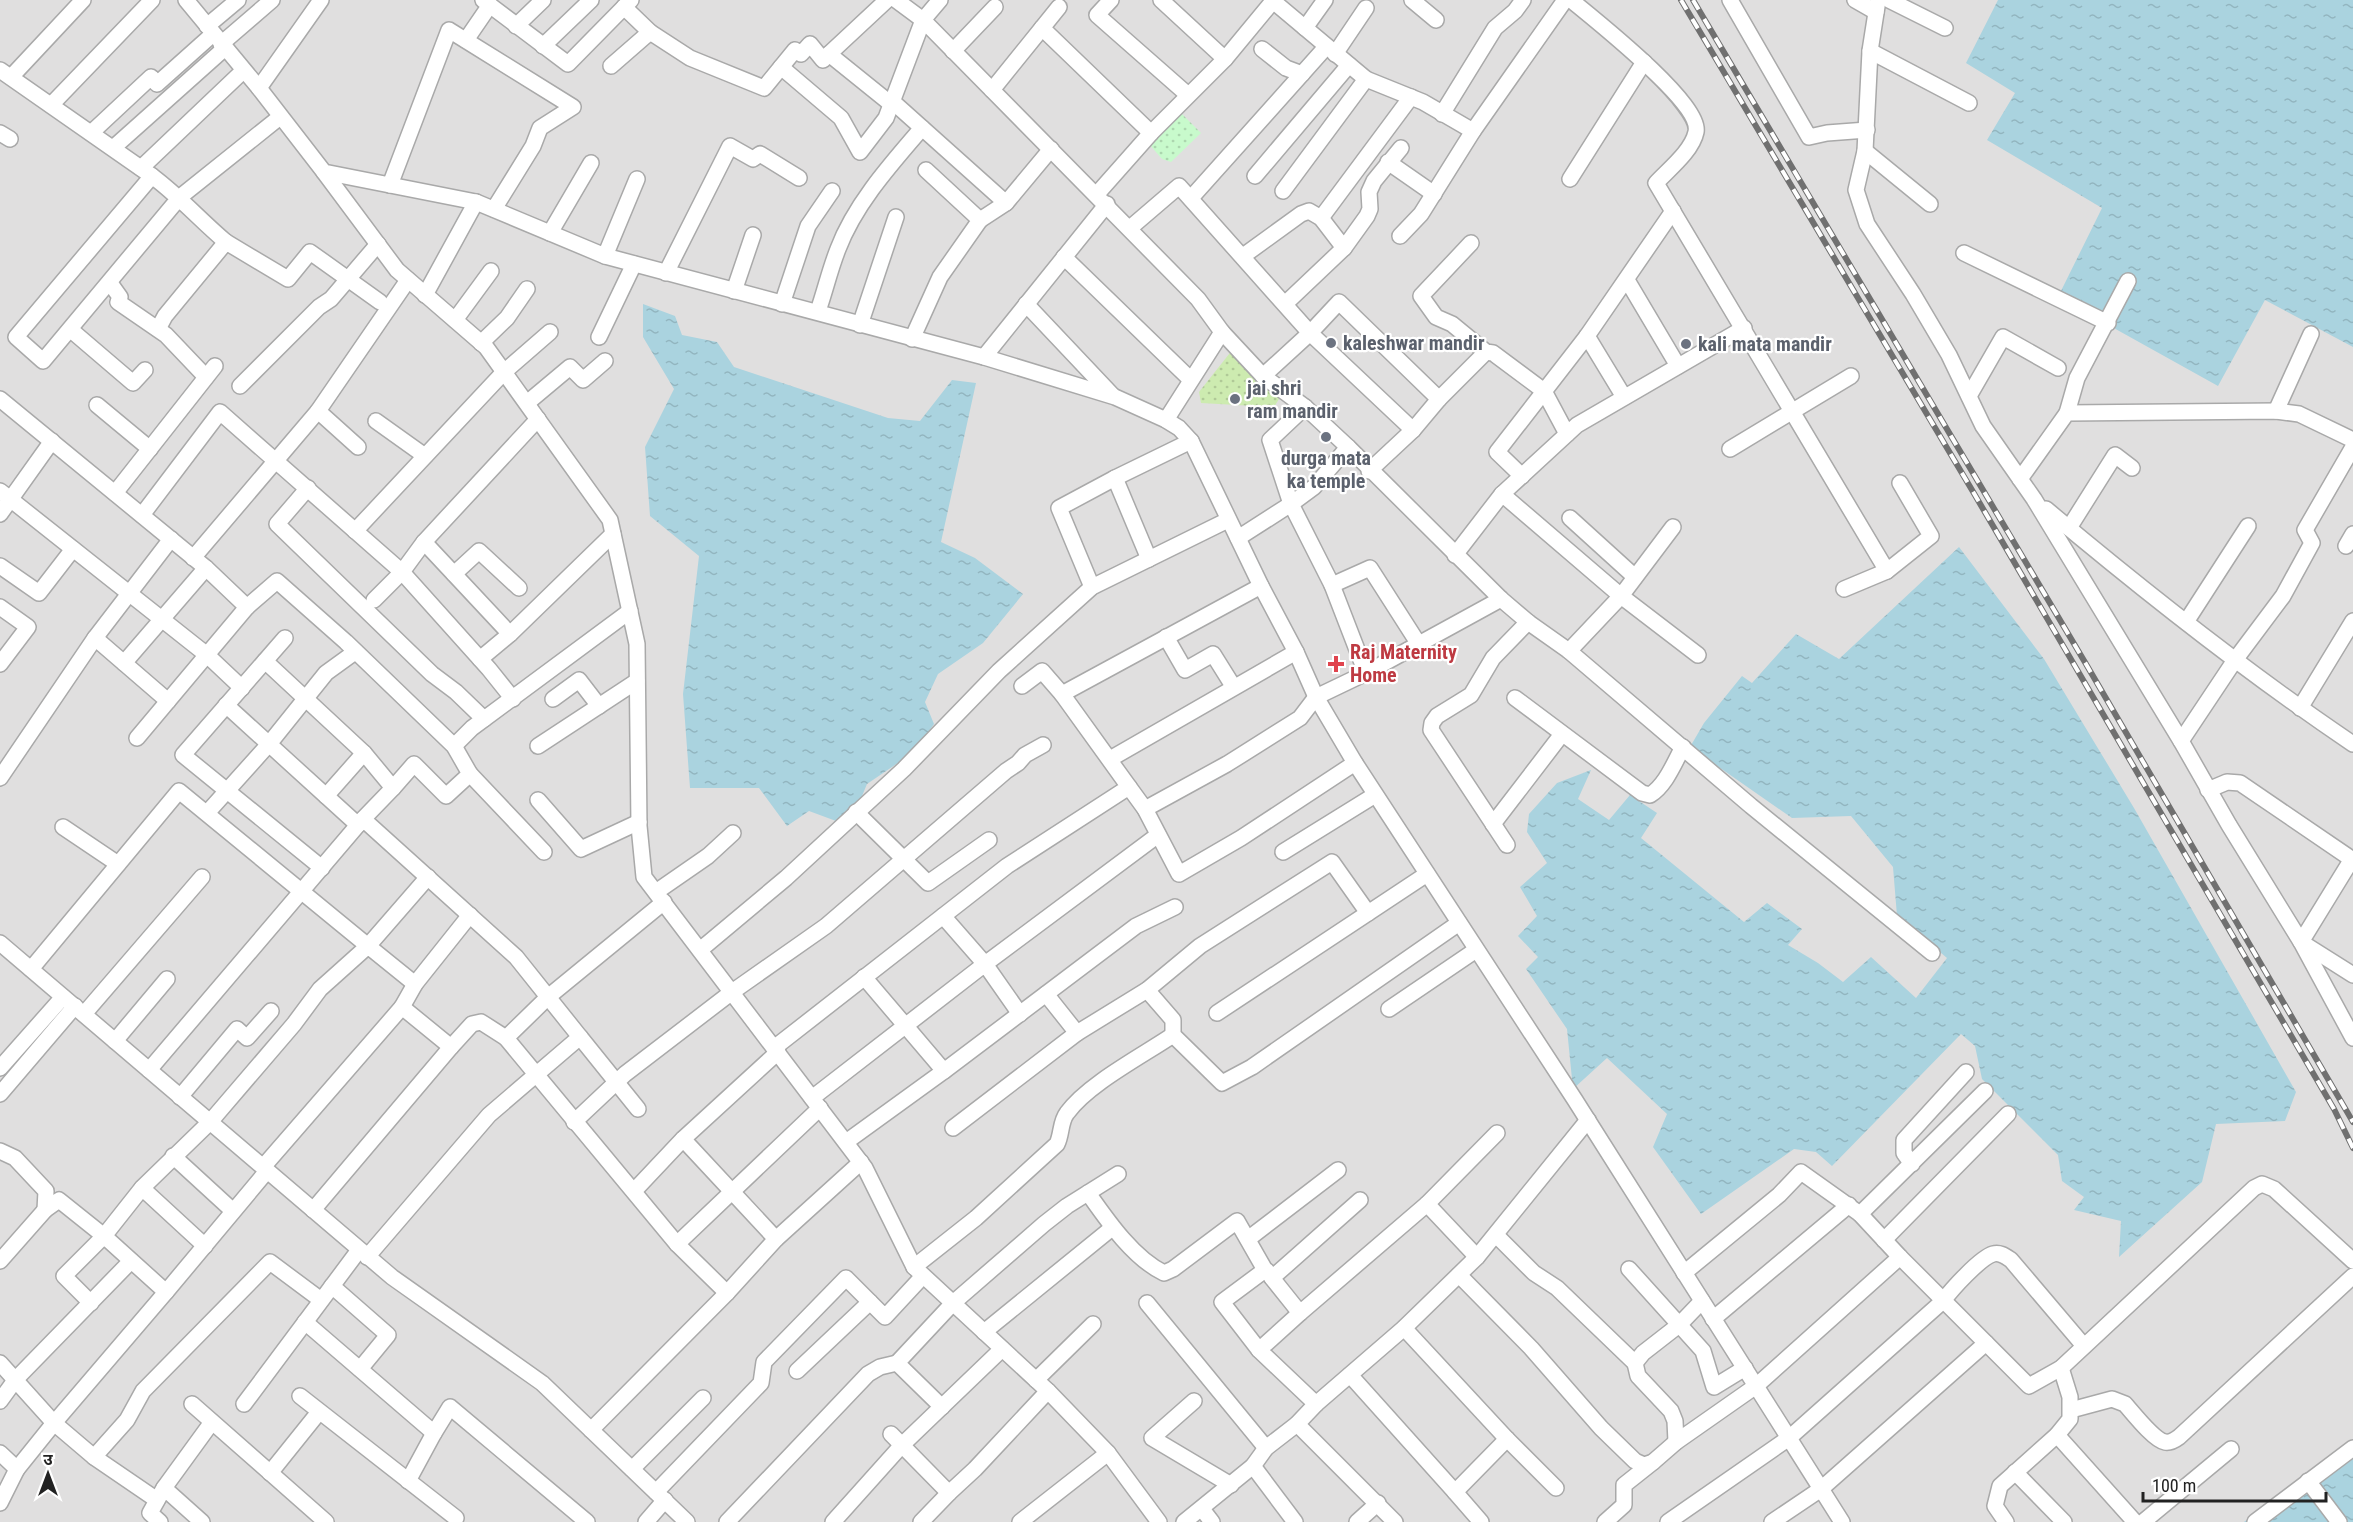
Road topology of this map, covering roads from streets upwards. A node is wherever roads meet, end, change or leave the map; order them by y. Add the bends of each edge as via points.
1 (83, 0) edge
2 (152, 0) edge
3 (238, 0) edge
4 (272, 0) edge
5 (321, 0) edge
6 (509, 0) edge
7 (543, 0) edge
8 (591, 0) edge
9 (887, 0) edge
10 (896, 0) edge
11 (940, 0) edge
12 (1111, 0) edge
13 (1161, 0) edge
14 (1325, 0) edge
15 (1412, 0) edge
16 (1523, 0) edge
17 (1566, 0) edge
18 (1570, 0) edge
19 (1730, 0) edge
20 (1855, 0) edge
21 (1889, 0) edge
22 (191, 2) edge
23 (1059, 2) edge
24 (1279, 2) edge
25 (627, 4) edge
26 (1914, 5) edge
27 (490, 6) edge
28 (1877, 6) edge
29 (995, 8) dead end
30 (1366, 8) dead end
31 (923, 20) junction
32 (1436, 20) dead end
33 (516, 26) junction
34 (1042, 28) junction
35 (1305, 28) junction
36 (1945, 28) dead end
37 (650, 32) junction
38 (217, 38) junction
39 (466, 40) junction
40 (543, 46) junction
41 (1262, 49) dead end
42 (1331, 50) junction
43 (953, 51) junction
44 (1870, 51) junction
45 (829, 54) junction
46 (1225, 59) junction
47 (1644, 62) junction
48 (1349, 65) junction
49 (611, 66) dead end
50 (781, 67) junction
51 (243, 71) junction
52 (1302, 75) junction
53 (4, 76) edge
54 (1366, 79) junction
55 (259, 88) junction
56 (992, 90) junction
57 (1188, 95) junction
58 (1411, 97) junction
59 (891, 103) junction
60 (1969, 103) dead end
61 (51, 105) junction
62 (1442, 114) junction
63 (280, 117) junction
64 (922, 128) junction
65 (1867, 130) junction
66 (1473, 131) junction
67 (91, 133) junction
68 (1151, 133) junction
69 (113, 148) junction
70 (1401, 148) dead end
71 (1051, 149) junction
72 (1865, 151) junction
73 (1388, 162) junction
74 (591, 163) dead end
75 (926, 170) dead end
76 (147, 172) junction
77 (324, 172) junction
78 (1255, 176) dead end
79 (799, 178) dead end
80 (637, 179) dead end
81 (1570, 179) dead end
82 (390, 185) junction
83 (1283, 190) dead end
84 (832, 191) dead end
85 (1434, 194) junction
86 (180, 197) junction
87 (1191, 198) junction
88 (1102, 199) junction
89 (476, 202) junction
90 (1006, 203) junction
91 (1930, 204) dead end
92 (494, 209) junction
93 (1673, 211) junction
94 (896, 217) dead end
95 (1321, 218) junction
96 (981, 220) junction
97 (1130, 228) junction
98 (550, 233) junction
99 (753, 235) dead end
100 (1400, 236) dead end
101 (226, 242) junction
102 (1471, 243) dead end
103 (378, 244) junction
104 (1344, 248) junction
105 (1964, 253) dead end
106 (605, 256) junction
107 (1243, 256) junction
108 (1064, 257) junction
109 (634, 264) junction
110 (491, 272) dead end
111 (666, 273) junction
112 (348, 279) junction
113 (408, 280) junction
114 (1627, 280) junction
115 (2128, 281) dead end
116 (110, 283) junction
117 (527, 289) dead end
118 (734, 291) junction
119 (425, 295) junction
120 (380, 302) dead end
121 (1286, 303) junction
122 (782, 304) junction
123 (1026, 304) junction
124 (818, 311) junction
125 (455, 320) junction
126 (2108, 323) junction
127 (860, 325) junction
128 (1744, 328) junction
129 (158, 329) junction
130 (71, 330) junction
131 (550, 332) dead end
132 (1222, 332) junction
133 (1310, 333) junction
134 (2311, 334) dead end
135 (1587, 336) junction
136 (599, 337) dead end
137 (912, 339) junction
138 (481, 343) junction
139 (1486, 352) junction
140 (984, 357) junction
141 (605, 361) dead end
142 (1678, 366) junction
143 (2058, 368) dead end
144 (146, 370) dead end
145 (504, 372) junction
146 (1263, 376) junction
147 (1851, 376) dead end
148 (1190, 379) junction
149 (240, 386) dead end
150 (1544, 391) junction
151 (1969, 396) junction
152 (1114, 397) junction
153 (1624, 397) junction
154 (0, 399) edge
155 (1439, 399) junction
156 (526, 403) junction
157 (97, 405) dead end
158 (1305, 407) junction
159 (318, 411) junction
160 (1793, 411) junction
161 (2276, 411) junction
162 (2067, 413) junction
163 (537, 419) junction
164 (1166, 420) junction
165 (376, 421) dead end
166 (1413, 430) junction
167 (1567, 434) junction
168 (2353, 440) edge
169 (52, 441) junction
170 (1191, 441) junction
171 (358, 447) dead end
172 (1348, 447) junction
173 (2353, 447) edge
174 (150, 449) junction
175 (1730, 449) dead end
176 (425, 456) junction
177 (277, 461) junction
178 (2132, 468) dead end
179 (1369, 471) junction
180 (1521, 476) junction
181 (1114, 478) junction
182 (2020, 479) junction
183 (1900, 483) dead end
184 (308, 488) junction
185 (115, 493) junction
186 (1502, 494) junction
187 (5, 495) edge
188 (2034, 499) junction
189 (1291, 504) junction
190 (0, 514) edge
191 (142, 515) junction
192 (1570, 518) dead end
193 (1228, 519) junction
194 (2248, 526) dead end
195 (1673, 527) dead end
196 (2069, 528) junction
197 (355, 531) junction
198 (614, 534) junction
199 (1238, 538) junction
200 (171, 539) junction
201 (424, 542) junction
202 (73, 549) junction
203 (1455, 555) junction
204 (193, 558) junction
205 (1149, 559) junction
206 (0, 566) edge
207 (206, 568) junction
208 (1887, 571) junction
209 (402, 572) junction
210 (454, 574) junction
211 (1635, 577) junction
212 (1332, 585) junction
213 (1261, 586) junction
214 (1092, 587) junction
215 (519, 588) dead end
216 (1844, 589) dead end
217 (129, 594) junction
218 (1621, 596) junction
219 (1501, 599) junction
220 (374, 600) dead end
221 (0, 607) edge
222 (247, 607) junction
223 (630, 611) junction
224 (162, 619) junction
225 (2353, 621) edge
226 (1528, 622) junction
227 (2186, 622) junction
228 (510, 634) junction
229 (1166, 637) junction
230 (95, 638) junction
231 (285, 638) dead end
232 (1418, 643) junction
233 (355, 651) junction
234 (1569, 651) junction
235 (1296, 652) junction
236 (207, 655) junction
237 (1698, 655) dead end
238 (480, 659) junction
239 (2235, 660) junction
240 (265, 661) junction
241 (124, 663) junction
242 (0, 664) edge
243 (1366, 673) junction
244 (637, 681) junction
245 (1022, 686) dead end
246 (1233, 686) junction
247 (242, 688) junction
248 (1062, 694) junction
249 (1316, 697) junction
250 (1515, 698) dead end
251 (304, 699) junction
252 (513, 699) junction
253 (553, 699) dead end
254 (168, 701) junction
255 (226, 705) junction
256 (599, 706) junction
257 (2300, 708) junction
258 (484, 719) junction
259 (1562, 734) junction
260 (137, 738) dead end
261 (2181, 741) junction
262 (268, 744) junction
263 (2353, 744) edge
264 (1043, 745) dead end
265 (454, 746) junction
266 (537, 746) dead end
267 (1683, 747) junction
268 (364, 753) junction
269 (1110, 759) junction
270 (1355, 763) junction
271 (470, 774) junction
272 (0, 778) edge
273 (1129, 787) junction
274 (393, 788) junction
275 (227, 790) junction
276 (2208, 790) junction
277 (1375, 795) junction
278 (326, 796) junction
279 (537, 800) dead end
280 (1145, 809) junction
281 (207, 813) junction
282 (856, 813) junction
283 (360, 822) junction
284 (639, 822) junction
285 (1493, 824) junction
286 (63, 827) dead end
287 (733, 833) dead end
288 (1158, 835) junction
289 (990, 840) dead end
290 (1507, 845) dead end
291 (544, 852) dead end
292 (1283, 852) dead end
293 (903, 859) junction
294 (2352, 860) edge
295 (118, 864) junction
296 (322, 868) junction
297 (1427, 874) junction
298 (202, 877) dead end
299 (428, 877) junction
300 (302, 891) junction
301 (660, 897) junction
302 (1175, 908) dead end
303 (1368, 913) junction
304 (470, 915) junction
305 (943, 916) junction
306 (1459, 923) junction
307 (2301, 942) junction
308 (368, 946) junction
309 (700, 950) junction
310 (1476, 950) junction
311 (3, 951) edge
312 (1932, 953) dead end
313 (985, 964) junction
314 (31, 969) junction
315 (2353, 975) edge
316 (864, 978) junction
317 (167, 979) dead end
318 (415, 984) junction
319 (1147, 990) junction
320 (732, 992) junction
321 (1046, 994) junction
322 (548, 997) junction
323 (74, 1006) junction
324 (402, 1007) junction
325 (1389, 1009) dead end
326 (271, 1011) dead end
327 (1217, 1012) dead end
328 (1020, 1014) junction
329 (904, 1025) junction
330 (1077, 1033) junction
331 (1173, 1035) junction
332 (580, 1037) junction
333 (506, 1038) junction
334 (2353, 1038) edge
335 (115, 1041) junction
336 (451, 1047) junction
337 (776, 1050) junction
338 (0, 1068) edge
339 (149, 1070) junction
340 (944, 1071) junction
341 (1966, 1072) dead end
342 (535, 1075) junction
343 (616, 1082) junction
344 (1985, 1091) dead end
345 (0, 1094) edge
346 (180, 1097) junction
347 (816, 1103) junction
348 (638, 1109) dead end
349 (2008, 1114) dead end
350 (1588, 1120) junction
351 (210, 1122) junction
352 (574, 1122) junction
353 (954, 1128) dead end
354 (1497, 1133) dead end
355 (683, 1139) junction
356 (846, 1142) junction
357 (0, 1151) edge
358 (173, 1156) junction
359 (861, 1162) junction
360 (1912, 1164) junction
361 (265, 1169) junction
362 (1338, 1170) dead end
363 (1118, 1174) dead end
364 (142, 1188) junction
365 (634, 1191) junction
366 (732, 1191) junction
367 (1088, 1192) junction
368 (1360, 1200) dead end
369 (1427, 1204) junction
370 (45, 1210) junction
371 (313, 1210) junction
372 (1855, 1210) junction
373 (233, 1211) junction
374 (1112, 1228) junction
375 (1496, 1235) junction
376 (104, 1236) junction
377 (776, 1239) junction
378 (1248, 1239) junction
379 (1884, 1240) junction
380 (677, 1244) junction
381 (205, 1246) junction
382 (363, 1253) junction
383 (1478, 1257) junction
384 (1900, 1257) junction
385 (131, 1261) junction
386 (2353, 1261) edge
387 (0, 1262) edge
388 (1629, 1269) dead end
389 (919, 1271) junction
390 (1684, 1273) junction
391 (1269, 1274) junction
392 (1459, 1275) junction
393 (2353, 1276) edge
394 (332, 1286) junction
395 (166, 1292) junction
396 (727, 1293) junction
397 (321, 1300) junction
398 (1702, 1301) junction
399 (1943, 1301) junction
400 (870, 1302) junction
401 (91, 1303) junction
402 (953, 1303) junction
403 (1147, 1304) dead end
404 (1300, 1312) junction
405 (1713, 1319) junction
406 (305, 1322) junction
407 (1093, 1324) dead end
408 (1680, 1325) junction
409 (1404, 1328) junction
410 (984, 1332) junction
411 (1986, 1343) junction
412 (2084, 1346) junction
413 (1002, 1349) junction
414 (1259, 1350) junction
415 (0, 1363) edge
416 (897, 1363) junction
417 (1635, 1363) junction
418 (1745, 1368) junction
419 (2061, 1368) junction
420 (360, 1370) junction
421 (797, 1371) dead end
422 (1350, 1375) junction
423 (16, 1379) junction
424 (1036, 1380) junction
425 (1756, 1386) junction
426 (1714, 1387) junction
427 (1048, 1391) junction
428 (300, 1396) dead end
429 (703, 1398) dead end
430 (0, 1401) edge
431 (1194, 1401) dead end
432 (192, 1404) dead end
433 (244, 1404) dead end
434 (1316, 1404) junction
435 (942, 1407) junction
436 (2071, 1410) junction
437 (1721, 1411) junction
438 (320, 1412) junction
439 (54, 1422) junction
440 (212, 1422) junction
441 (1297, 1424) junction
442 (591, 1430) junction
443 (434, 1433) junction
444 (2057, 1435) junction
445 (1789, 1438) junction
446 (896, 1439) junction
447 (1507, 1439) junction
448 (1676, 1442) junction
449 (1266, 1448) junction
450 (2353, 1448) edge
451 (2231, 1449) dead end
452 (0, 1453) edge
453 (1107, 1453) junction
454 (94, 1457) junction
455 (1653, 1462) junction
456 (1252, 1466) junction
457 (17, 1469) junction
458 (632, 1469) junction
459 (2015, 1472) junction
460 (270, 1473) junction
461 (408, 1481) junction
462 (2308, 1481) junction
463 (1231, 1485) junction
464 (1556, 1488) dead end
465 (1821, 1489) junction
466 (949, 1492) junction
467 (1455, 1492) junction
468 (161, 1494) junction
469 (660, 1496) junction
470 (0, 1503) edge
471 (1378, 1503) junction
472 (1202, 1509) junction
473 (456, 1518) dead end
474 (1607, 1521) edge
475 (160, 1522) edge
476 (202, 1522) edge
477 (327, 1522) edge
478 (587, 1522) edge
479 (646, 1522) edge
480 (687, 1522) edge
481 (727, 1522) edge
482 (833, 1522) edge
483 (921, 1522) edge
484 (1020, 1522) edge
485 (1159, 1522) edge
486 (1184, 1522) edge
487 (1212, 1522) edge
488 (1295, 1522) edge
489 (1357, 1522) edge
490 (1395, 1522) edge
491 (1480, 1522) edge
492 (1668, 1522) edge
493 (1772, 1522) edge
494 (1842, 1522) edge
495 (2006, 1522) edge
496 (2064, 1522) edge
497 (2135, 1522) edge
498 (2143, 1522) edge
499 (2255, 1522) edge
500 (2339, 1522) edge

1 - 53 street
2 - 61 street
3 - 38 street
4 - 38 street
5 - 55 street
6 - 27 street
7 - 33 street
8 - 40 street
9 - 45 street
10 - 31 street
11 - 31 street
12 - 57 street via 1097,15
13 - 46 street
14 - 35 street
15 - 32 street
16 - 62 street via 1495,27
17 - 66 street
18 - 47 street
19 - 65 street via 1809,137
20 - 28 street
21 - 26 street
22 - 38 street
23 - 34 street
24 - 35 street
24 - 46 street
25 - 37 street
25 - 40 street via 568,64
26 - 36 street
27 - 33 street
27 - 39 street
28 - 44 street
29 - 43 street
30 - 42 street
31 - 43 street
31 - 59 street
33 - 40 street
34 - 56 street
34 - 68 street
35 - 42 street
37 - 49 street
37 - 50 street via 690,58 764,88
38 - 51 street
38 - 67 street via 157,84 151,76
38 - 69 street
39 - 82 street via 449,30
39 - 92 street via 573,107 540,128
41 - 52 street
42 - 48 street
42 - 52 street
43 - 56 street
44 - 60 street
44 - 65 street
45 - 50 street via 823,60 810,44 801,54 795,50
45 - 59 street
46 - 57 street
47 - 81 street
47 - 93 street via 1695,120 1696,132 1689,147 1656,183
48 - 54 street
48 - 78 street
50 - 59 street via 841,118 860,152 886,118
51 - 55 street
51 - 76 street
52 - 87 street
53 - 61 street
54 - 58 street
54 - 83 street
55 - 63 street
56 - 71 street
57 - 68 street
58 - 62 street
58 - 95 street
59 - 64 street
61 - 67 street
62 - 66 street
63 - 77 street
63 - 86 street
64 - 90 street
64 - 124 street via 856,214 838,248
65 - 72 street
66 - 85 street
67 - 69 street
68 - 88 street
69 - 76 street
70 - 73 street
71 - 88 street
71 - 90 street
72 - 91 street
72 - 151 street via 1856,190 1867,224 1913,294
73 - 85 street
73 - 104 street via 1372,186 1367,216
74 - 98 street
75 - 96 street
76 - 86 street
76 - 130 street via 16,337 44,361
77 - 82 street
77 - 103 street
79 - 111 street via 760,154 753,159 730,146
80 - 106 street
82 - 89 street
84 - 122 street via 808,226
85 - 100 street
86 - 101 street
86 - 116 street
87 - 97 street via 1179,186
87 - 107 street
88 - 97 street
88 - 108 street
89 - 92 street
89 - 119 street
90 - 96 street
92 - 98 street
93 - 114 street
93 - 128 street
94 - 127 street
95 - 104 street
95 - 107 street via 1309,211 1301,214
96 - 137 street via 940,277
97 - 132 street via 1198,299
98 - 106 street
99 - 118 street
101 - 112 street via 288,279 310,252
101 - 129 street
102 - 139 street via 1421,296 1436,317 1452,324
103 - 112 street
103 - 113 street
104 - 121 street
105 - 126 street
106 - 109 street
107 - 121 street
108 - 123 street
108 - 148 street
109 - 111 street
109 - 136 street
110 - 125 street
111 - 118 street
112 - 120 street
112 - 149 street
113 - 119 street
113 - 159 street
114 - 135 street
114 - 142 street
115 - 126 street
116 - 129 street via 120,297 118,302
116 - 130 street
117 - 138 street via 507,318
118 - 122 street
119 - 125 street
121 - 133 street
122 - 124 street
123 - 140 street
123 - 152 street
124 - 127 street
125 - 138 street
126 - 162 street via 2077,378
127 - 137 street
128 - 142 street
128 - 160 street
129 - 174 street via 210,372
130 - 144 street via 133,383
131 - 145 street
132 - 146 street
132 - 148 street
133 - 146 street
133 - 155 street via 1340,302
133 - 166 street
134 - 161 street
135 - 150 street
135 - 153 street
137 - 140 street
138 - 145 street
139 - 150 street
139 - 155 street
140 - 152 street
141 - 156 street via 583,380 570,367
142 - 153 street
143 - 151 street via 2003,337
145 - 156 street
145 - 176 street
146 - 158 street
147 - 160 street
148 - 164 street
150 - 167 street
150 - 180 street via 1497,452
151 - 182 street via 1983,426
152 - 164 street
153 - 167 street
154 - 169 street
155 - 166 street
156 - 163 street
157 - 174 street
158 - 172 street
158 - 189 street via 1270,440
159 - 171 street
159 - 177 street
160 - 175 street
160 - 208 street
161 - 162 street
161 - 168 street via 2299,414
162 - 182 street
163 - 198 street via 610,520
163 - 201 street
164 - 170 street
165 - 176 street
166 - 179 street
167 - 180 street
169 - 185 street
169 - 187 street
170 - 181 street
170 - 193 street
172 - 179 street
172 - 189 street via 1314,487
173 - 239 street via 2305,530 2312,543 2283,596
174 - 185 street
176 - 197 street
177 - 184 street
177 - 191 street via 220,412
177 - 204 street
178 - 196 street via 2115,454
179 - 203 street
180 - 186 street
181 - 205 street
181 - 214 street via 1059,508
182 - 188 street
183 - 208 street via 1931,536
184 - 197 street
184 - 258 street via 277,524
185 - 191 street
186 - 203 street
186 - 218 street
187 - 190 street
187 - 202 street
188 - 196 street
188 - 261 street
189 - 199 street
189 - 212 street
191 - 200 street
192 - 211 street
193 - 199 street
193 - 205 street
194 - 227 street
195 - 211 street
196 - 227 street
197 - 209 street
198 - 223 street
198 - 228 street
199 - 213 street
200 - 204 street
200 - 217 street
201 - 209 street
201 - 210 street
202 - 206 street via 39,593
202 - 217 street
203 - 219 street
204 - 207 street
205 - 214 street
207 - 222 street
207 - 224 street
208 - 216 street
209 - 220 street
209 - 238 street
210 - 215 street via 479,551
210 - 228 street
211 - 218 street
212 - 232 street via 1370,568
212 - 243 street
213 - 229 street
213 - 235 street
214 - 282 street via 999,671
217 - 224 street
217 - 230 street
218 - 234 street
218 - 237 street
219 - 226 street
219 - 232 street
221 - 242 street via 28,627
222 - 233 street via 277,581
222 - 236 street
223 - 244 street via 637,644
223 - 252 street
224 - 236 street
224 - 241 street
225 - 257 street
226 - 234 street
226 - 285 street via 1492,658 1471,695 1432,723 1436,739
227 - 239 street
228 - 238 street
229 - 246 street via 1185,670 1213,654
229 - 248 street
230 - 241 street
230 - 272 street
231 - 240 street
232 - 243 street
233 - 251 street via 326,673
233 - 265 street
234 - 267 street
235 - 246 street
235 - 249 street
236 - 247 street
236 - 254 street
238 - 252 street
239 - 257 street
239 - 261 street
240 - 247 street
240 - 251 street
241 - 254 street
243 - 249 street
244 - 256 street
244 - 284 street
245 - 248 street via 1042,671
246 - 269 street
247 - 255 street
248 - 269 street
249 - 270 street
249 - 280 street via 1300,718 1227,765
250 - 259 street
251 - 262 street
251 - 268 street
252 - 258 street
253 - 256 street via 579,680
254 - 260 street
255 - 262 street
255 - 275 street via 183,754
256 - 266 street
257 - 263 street
258 - 265 street
259 - 267 street via 1650,795 1663,782
259 - 285 street
261 - 276 street
262 - 275 street
262 - 278 street
264 - 293 street via 1025,755
265 - 271 street
267 - 312 street
268 - 274 street
268 - 278 street
269 - 273 street
270 - 277 street
270 - 288 street via 1179,874
271 - 274 street via 446,796 414,764
271 - 291 street
273 - 280 street
273 - 305 street via 1007,866
274 - 283 street
275 - 281 street
275 - 296 street
276 - 294 street via 2227,782 2240,783
276 - 307 street
277 - 292 street
277 - 297 street
278 - 283 street
279 - 284 street via 580,849
280 - 288 street
281 - 295 street via 179,791
281 - 300 street
282 - 293 street
282 - 309 street
283 - 296 street
283 - 299 street
284 - 301 street via 644,877
285 - 290 street
286 - 295 street
287 - 301 street
288 - 313 street
289 - 293 street via 928,883
293 - 320 street via 826,926
294 - 307 street
295 - 314 street
296 - 300 street
297 - 303 street
297 - 306 street
298 - 323 street
299 - 304 street
299 - 308 street
300 - 308 street
300 - 339 street
301 - 309 street
301 - 322 street
302 - 321 street via 1136,926
303 - 319 street via 1332,862 1200,946
303 - 327 street
304 - 318 street
304 - 322 street via 516,957
305 - 313 street
305 - 316 street
306 - 310 street
306 - 331 street via 1252,1067 1222,1083
307 - 315 street
307 - 334 street
308 - 318 street
308 - 351 street via 320,989
309 - 320 street
310 - 325 street
310 - 350 street
311 - 314 street
313 - 328 street
313 - 329 street
314 - 323 street
316 - 329 street
316 - 337 street
317 - 335 street
318 - 324 street
319 - 330 street
319 - 331 street via 1173,1020
320 - 337 street
320 - 343 street
321 - 328 street
321 - 330 street
322 - 332 street
322 - 333 street
323 - 335 street
323 - 338 street
323 - 345 street
324 - 336 street
324 - 361 street
326 - 346 street via 248,1038 237,1029
328 - 340 street
329 - 340 street
329 - 347 street
330 - 353 street
331 - 389 street via 1096,1085 1066,1114 1057,1144
332 - 342 street
332 - 343 street
333 - 336 street via 481,1022 472,1024
333 - 342 street
335 - 339 street
336 - 371 street
337 - 347 street
337 - 355 street
339 - 346 street
340 - 356 street
341 - 360 street via 1904,1140 1904,1153
342 - 352 street
342 - 382 street via 489,1114
343 - 348 street
343 - 352 street
344 - 360 street
346 - 351 street
347 - 356 street
347 - 366 street
349 - 379 street
350 - 375 street
350 - 390 street
351 - 358 street
351 - 361 street
352 - 365 street
354 - 369 street
355 - 365 street
355 - 366 street
356 - 359 street
357 - 370 street via 15,1158 46,1191
358 - 364 street
358 - 373 street
359 - 377 street
359 - 389 street
360 - 372 street
361 - 371 street
361 - 373 street
362 - 378 street
363 - 367 street
364 - 376 street
364 - 381 street
365 - 380 street
366 - 377 street
366 - 380 street
367 - 374 street
367 - 402 street via 1044,1224
368 - 391 street
369 - 383 street
369 - 404 street
370 - 376 street via 59,1200
370 - 387 street
371 - 382 street
372 - 379 street
372 - 390 street via 1801,1172 1779,1195
372 - 405 street
373 - 381 street
374 - 378 street via 1164,1273 1237,1221
374 - 410 street
375 - 383 street
375 - 417 street
376 - 385 street
376 - 401 street via 64,1276
377 - 396 street
378 - 391 street
379 - 384 street
380 - 396 street
381 - 395 street
382 - 394 street
382 - 442 street via 542,1383
383 - 392 street
384 - 399 street
384 - 425 street
385 - 395 street
385 - 401 street
386 - 412 street via 2274,1189 2262,1184
388 - 408 street
389 - 400 street via 885,1317
389 - 402 street
390 - 398 street
391 - 404 street
391 - 414 street via 1222,1302
392 - 409 street
392 - 455 street via 1635,1461 1644,1465
393 - 436 street via 2172,1442 2157,1438 2118,1400
394 - 397 street
394 - 420 street via 388,1335
395 - 439 street
396 - 442 street
397 - 406 street
397 - 454 street via 270,1262 143,1391 127,1420
398 - 405 street
398 - 408 street
399 - 411 street
399 - 412 street via 1956,1284 1991,1254 2000,1253 2016,1265
399 - 445 street
400 - 421 street
400 - 469 street via 846,1278 764,1362 761,1383
401 - 423 street
402 - 410 street
402 - 416 street
403 - 449 street
404 - 414 street
405 - 418 street
406 - 420 street
406 - 433 street
407 - 424 street
408 - 417 street
408 - 426 street via 1703,1351
409 - 422 street
409 - 447 street
410 - 413 street
411 - 419 street via 2029,1386
411 - 465 street
412 - 419 street
413 - 424 street
413 - 435 street
414 - 434 street
415 - 423 street
416 - 435 street
416 - 481 street via 868,1374
417 - 448 street via 1638,1376 1671,1411
418 - 425 street
418 - 426 street
419 - 436 street
420 - 443 street
422 - 434 street
422 - 467 street
423 - 430 street
423 - 439 street
424 - 427 street
425 - 437 street
425 - 445 street
426 - 437 street
427 - 453 street
427 - 466 street via 975,1470
428 - 438 street
429 - 458 street
431 - 463 street via 1152,1438
432 - 440 street
434 - 441 street
435 - 446 street
436 - 444 street via 2070,1419
437 - 448 street
438 - 460 street
438 - 461 street
439 - 454 street
439 - 457 street
440 - 460 street
440 - 468 street
441 - 449 street
441 - 471 street
442 - 458 street
443 - 461 street
443 - 478 street via 450,1407
444 - 459 street
444 - 497 street
445 - 465 street
445 - 492 street
446 - 466 street
446 - 482 street
447 - 464 street
447 - 467 street
448 - 455 street
449 - 456 street
450 - 462 street
451 - 498 street
452 - 457 street
453 - 484 street
453 - 485 street
454 - 468 street
455 - 474 street via 1624,1485 1624,1505
456 - 463 street
456 - 488 street
457 - 470 street
458 - 469 street
459 - 495 street via 1996,1496 1995,1506
459 - 496 street
460 - 477 street
461 - 473 street
462 - 499 street
462 - 500 street
463 - 472 street
465 - 493 street
465 - 494 street
466 - 483 street
467 - 491 street
468 - 475 street via 150,1513
468 - 476 street
469 - 479 street
469 - 480 street
471 - 489 street
471 - 490 street
472 - 486 street
472 - 487 street

